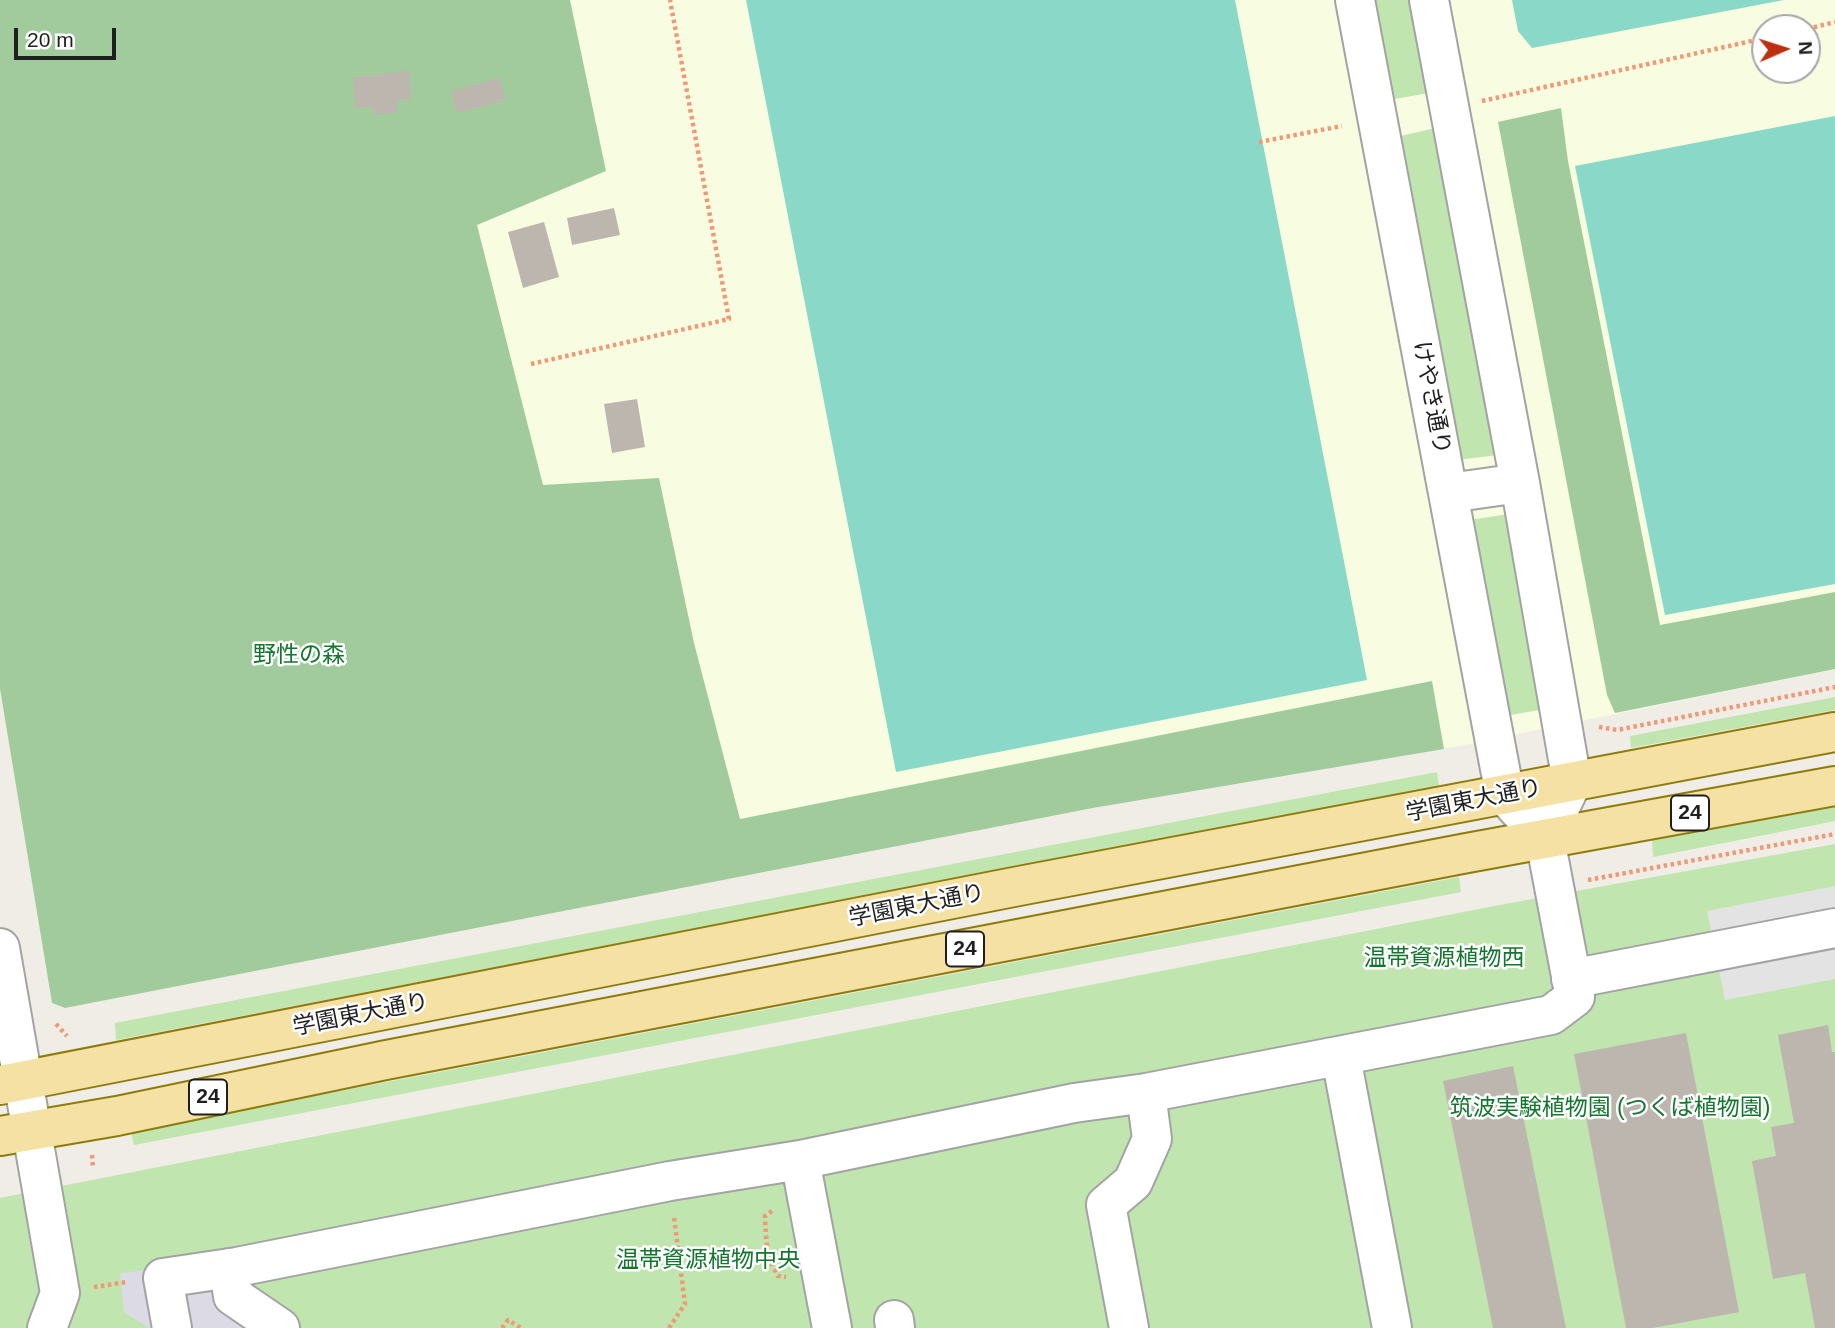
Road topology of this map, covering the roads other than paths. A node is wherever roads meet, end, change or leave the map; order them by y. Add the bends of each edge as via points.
1 (1355, 0) edge
2 (1429, 0) edge
3 (1520, 482) junction
4 (1449, 493) junction
5 (1835, 732) edge
6 (1572, 782) junction
7 (1835, 786) edge
8 (1505, 796) junction
9 (1545, 839) junction
10 (1835, 928) edge
11 (1, 960) edge
12 (1571, 979) junction
13 (1341, 1057) junction
14 (11, 1083) edge
15 (1146, 1093) junction
16 (15, 1133) edge
17 (800, 1160) junction
18 (229, 1268) junction
19 (47, 1328) edge
20 (172, 1328) edge
21 (281, 1328) edge
22 (832, 1328) edge
23 (1129, 1328) edge
24 (1392, 1328) edge

1 - 4 street, けやき通り
2 - 3 street
3 - 4 street
3 - 6 street
4 - 8 street, けやき通り
5 - 6 main road, 学園東大通り / 24
6 - 8 main road, 学園東大通り / 24
6 - 9 street
7 - 9 main road, 24
8 - 9 street
8 - 14 main road, 学園東大通り / 24
9 - 12 street
9 - 16 main road, 24
10 - 12 street
11 - 14 street
12 - 13 street via 1575,997 1551,1015
13 - 15 street
13 - 24 street
14 - 16 street
15 - 17 street via 1074,1103
15 - 23 street via 1152,1139 1133,1182 1106,1205
16 - 19 street via 60,1293
17 - 18 street via 670,1181
17 - 22 street
18 - 20 street via 163,1278
18 - 21 street via 233,1296

